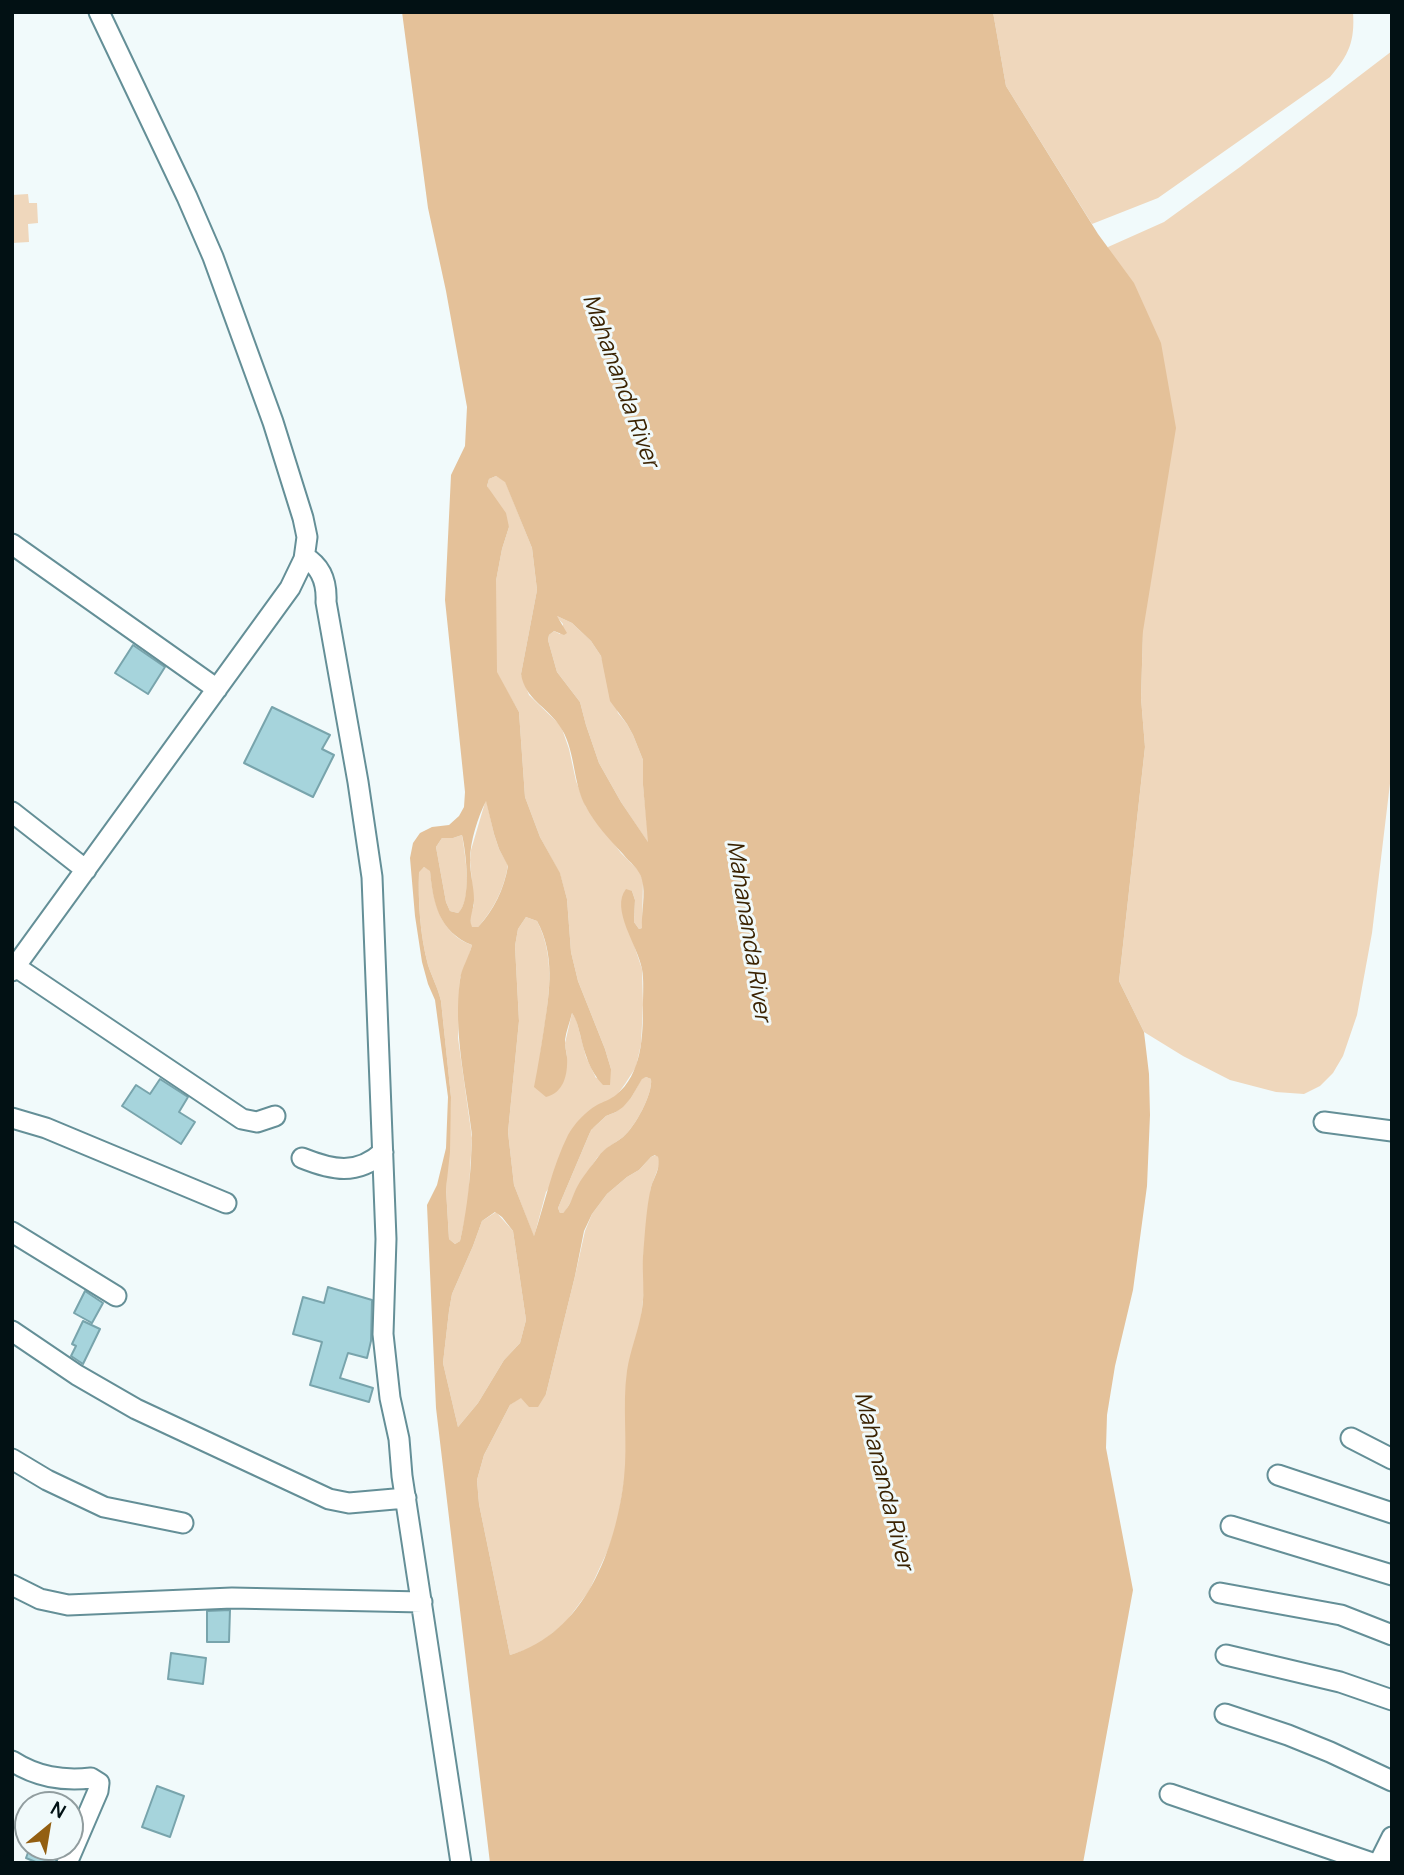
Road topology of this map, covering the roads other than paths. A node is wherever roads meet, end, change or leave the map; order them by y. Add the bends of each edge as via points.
1 (99, 12) edge
2 (13, 545) edge
3 (305, 557) junction
4 (217, 689) junction
5 (12, 812) edge
6 (86, 870) junction
7 (14, 969) edge
8 (275, 1116) dead end
9 (12, 1118) edge
10 (1324, 1122) dead end
11 (1392, 1131) edge
12 (383, 1152) junction
13 (302, 1158) dead end
14 (226, 1203) dead end
15 (12, 1232) edge
16 (116, 1296) dead end
17 (12, 1331) edge
18 (1351, 1438) dead end
19 (12, 1459) edge
20 (1392, 1459) edge
21 (1278, 1475) dead end
22 (406, 1498) junction
23 (1392, 1513) edge
24 (183, 1523) dead end
25 (1231, 1526) dead end
26 (1392, 1575) edge
27 (12, 1585) edge
28 (1220, 1593) dead end
29 (422, 1602) junction
30 (1392, 1635) edge
31 (1226, 1655) dead end
32 (1392, 1700) edge
33 (1226, 1714) dead end
34 (12, 1761) edge
35 (1392, 1782) edge
36 (1170, 1794) dead end
37 (1392, 1837) edge
38 (1328, 1856) edge
39 (67, 1863) edge
40 (461, 1863) edge
41 (1371, 1863) edge
42 (1378, 1863) edge

1 - 3 street via 213,257 303,518
2 - 4 street
3 - 4 street via 290,588
3 - 12 street via 314,562 325,586 372,877
4 - 6 street
5 - 6 street
6 - 7 street
7 - 8 street via 242,1119 257,1122
9 - 14 street
10 - 11 street
12 - 13 street via 355,1168 325,1167
12 - 22 street via 383,1334
15 - 16 street
17 - 22 street via 136,1409 320,1495 349,1503
18 - 20 street
19 - 24 street via 104,1507
21 - 23 street
22 - 29 street
25 - 26 street
27 - 29 street via 40,1599 68,1605 232,1598
28 - 30 street via 1340,1615
29 - 40 street
31 - 32 street via 1340,1682
33 - 35 street via 1320,1748
34 - 39 street via 44,1776 91,1778 99,1783
36 - 38 street
37 - 42 street
38 - 41 street

